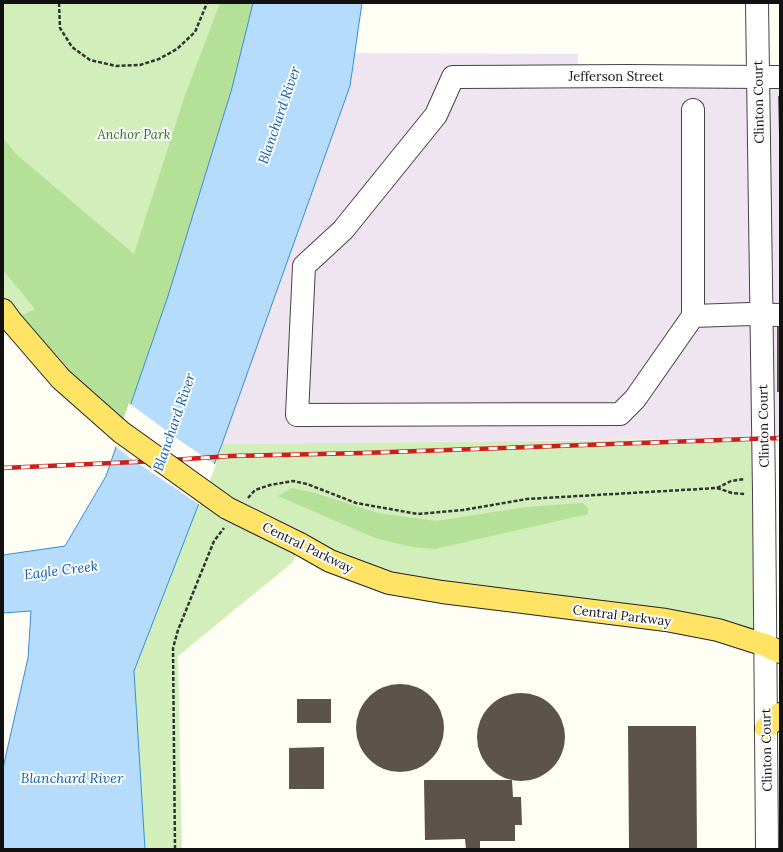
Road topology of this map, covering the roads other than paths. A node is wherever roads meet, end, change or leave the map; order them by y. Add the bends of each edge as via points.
1 (756, 3) edge
2 (758, 77) junction
3 (780, 77) edge
4 (693, 110) dead end
5 (7, 315) edge
6 (771, 315) edge
7 (693, 316) junction
8 (771, 404) edge
9 (772, 476) edge
10 (772, 648) edge
11 (773, 721) edge
12 (767, 849) edge

1 - 2 street, Clinton Court
2 - 3 street, Jefferson Street
2 - 6 street, Clinton Court
2 - 7 street, Jefferson Street via 453,77 436,115 343,230 304,266 297,415 620,414 635,399
4 - 7 street
5 - 10 main road, Central Parkway, bridge via 61,379 121,432 227,508 330,561 389,583 666,620 718,630
6 - 7 street
6 - 8 street, Clinton Court
8 - 9 street, Clinton Court
9 - 10 street, Clinton Court
10 - 11 street, Clinton Court
11 - 12 street, Clinton Court

